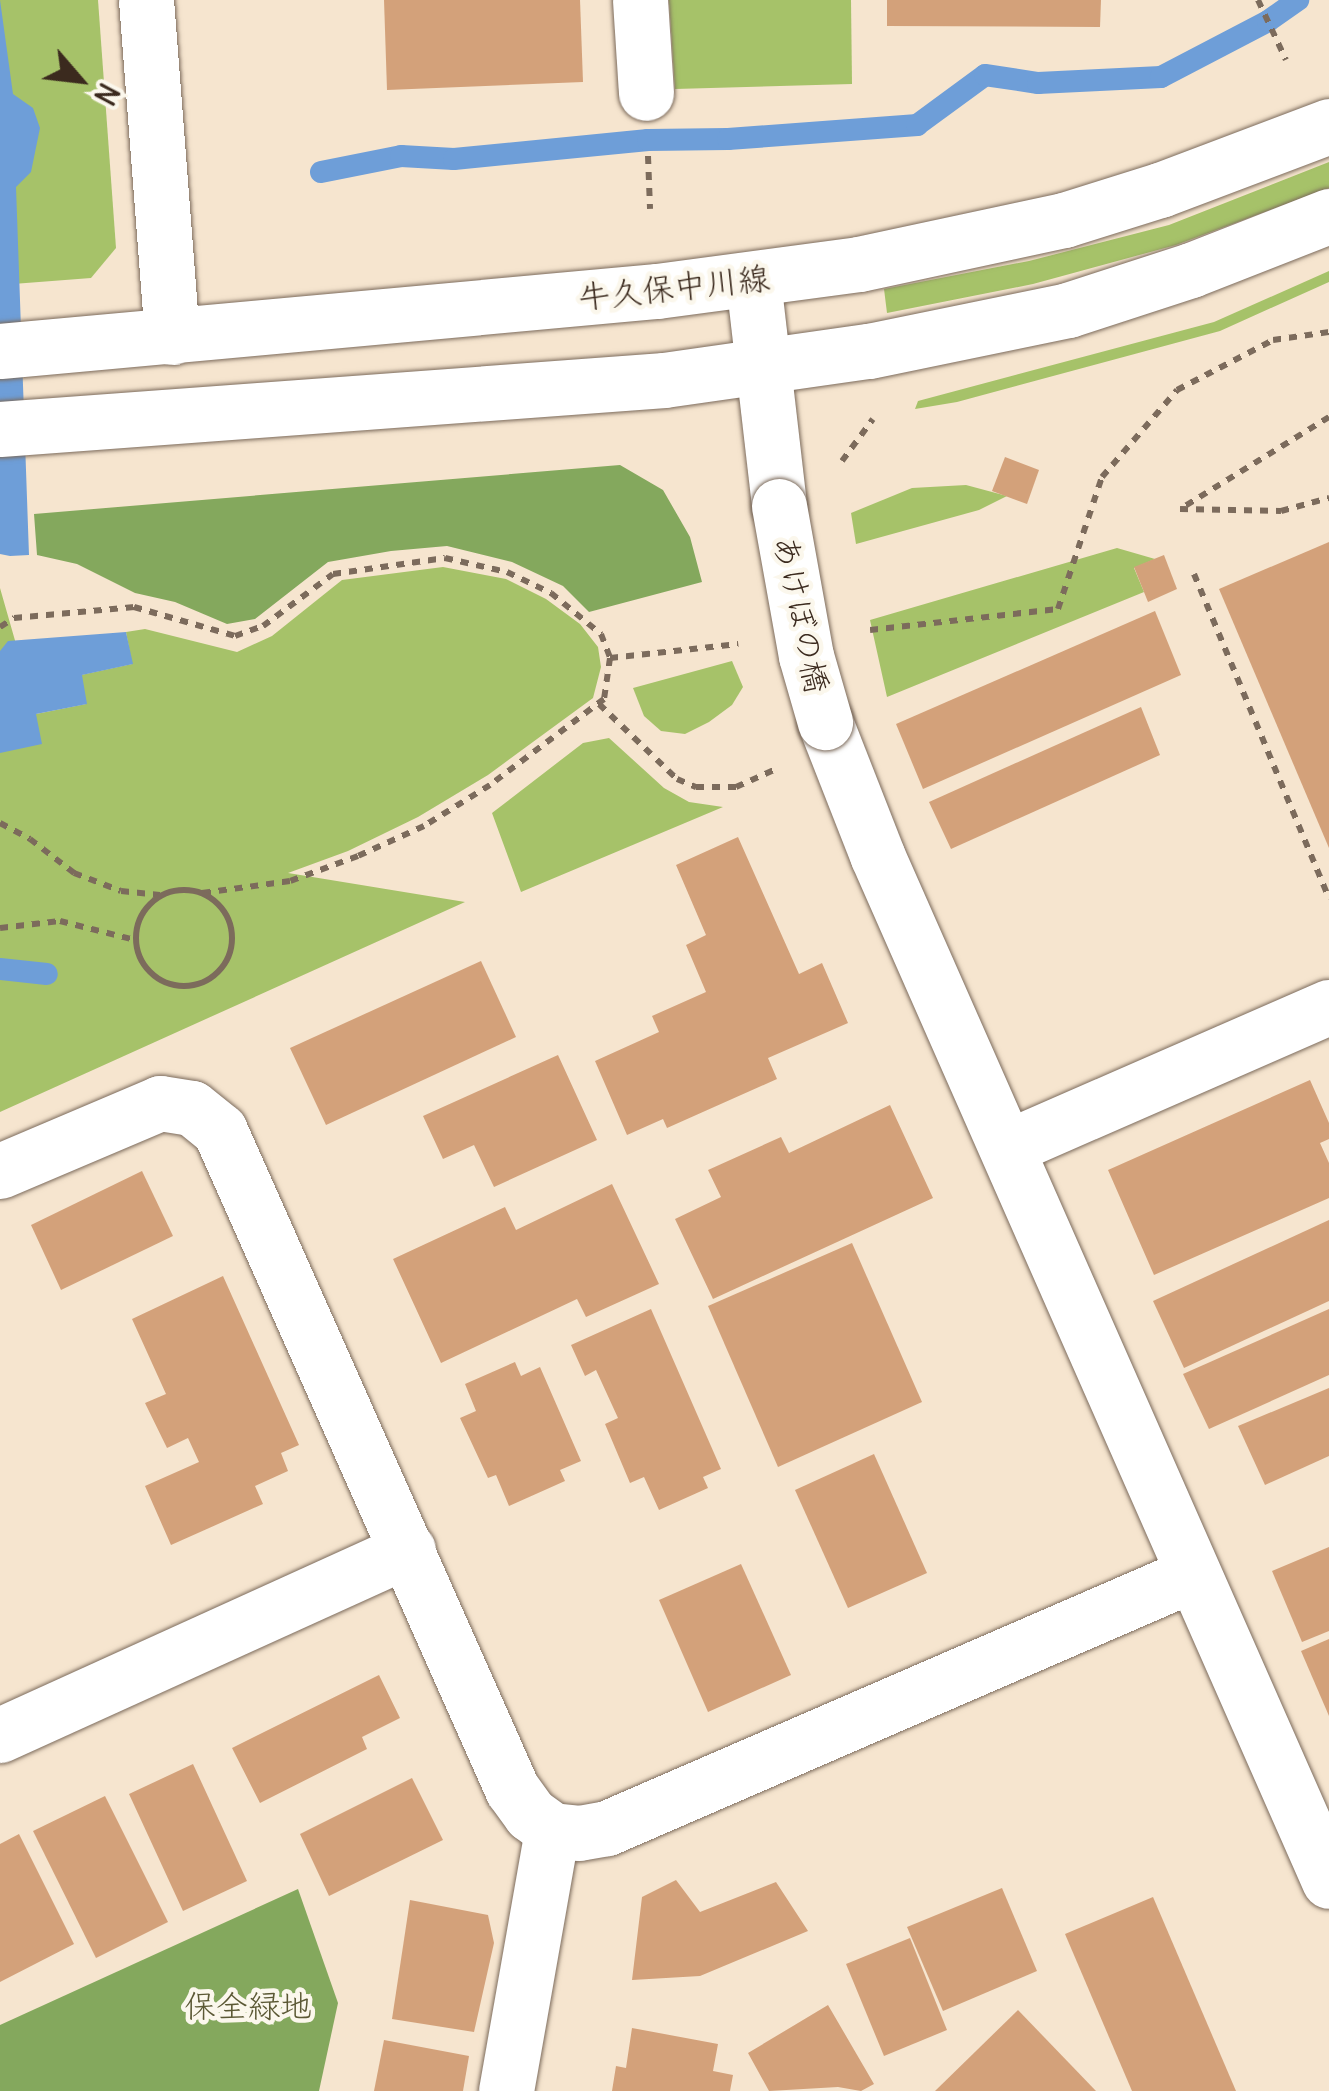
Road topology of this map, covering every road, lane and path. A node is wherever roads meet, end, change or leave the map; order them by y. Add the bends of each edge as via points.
1 (146, 0) edge
2 (640, 0) edge
3 (1258, 0) edge
4 (1286, 60) dead end
5 (646, 94) dead end
6 (1329, 126) edge
7 (1329, 216) edge
8 (753, 280) junction
9 (1329, 332) edge
10 (172, 337) junction
11 (0, 350) edge
12 (760, 368) junction
13 (1329, 418) edge
14 (0, 428) edge
15 (1329, 498) edge
16 (1194, 574) dead end
17 (0, 626) edge
18 (863, 630) dead end
19 (746, 643) dead end
20 (610, 658) junction
21 (599, 704) junction
22 (780, 768) dead end
23 (0, 823) edge
24 (202, 893) junction
25 (162, 895) junction
26 (1329, 899) edge
27 (0, 928) edge
28 (135, 940) junction
29 (1329, 1007) edge
30 (1008, 1148) junction
31 (0, 1170) edge
32 (408, 1550) junction
33 (1193, 1574) junction
34 (0, 1735) edge
35 (552, 1830) junction
36 (1329, 1881) edge
37 (506, 2091) edge

1 - 10 street
2 - 5 street
3 - 4 path
6 - 8 street, 牛久保中川線 via 1064,220
7 - 12 street via 1068,310 937,340
8 - 10 street, 牛久保中川線
8 - 12 street, あけぼの橋
9 - 18 path via 1273,340 1177,390 1102,477 1058,609
10 - 11 street, 牛久保中川線
12 - 14 street
12 - 30 street, あけぼの橋, bridge via 806,656 825,722
13 - 15 path via 1180,509 1281,511
16 - 26 path
17 - 20 path via 14,618 134,607 235,636 263,626 333,574 445,558 507,572 551,593 601,634
19 - 20 path
20 - 21 path
21 - 22 path via 677,778 696,786 736,787
21 - 24 path via 424,826 290,881
23 - 25 path via 74,872 121,891
24 - 25 path
24 - 28 path via 225,912 232,940 210,978 184,986 158,979 138,955
25 - 28 path via 142,913
27 - 28 path via 60,921
29 - 30 street
30 - 33 street, あけぼの橋
31 - 32 street via 160,1104 192,1108 206,1118 230,1145
32 - 34 street
32 - 35 street via 512,1788
33 - 35 street via 607,1828 580,1834
33 - 36 street, あけぼの橋
35 - 37 street

